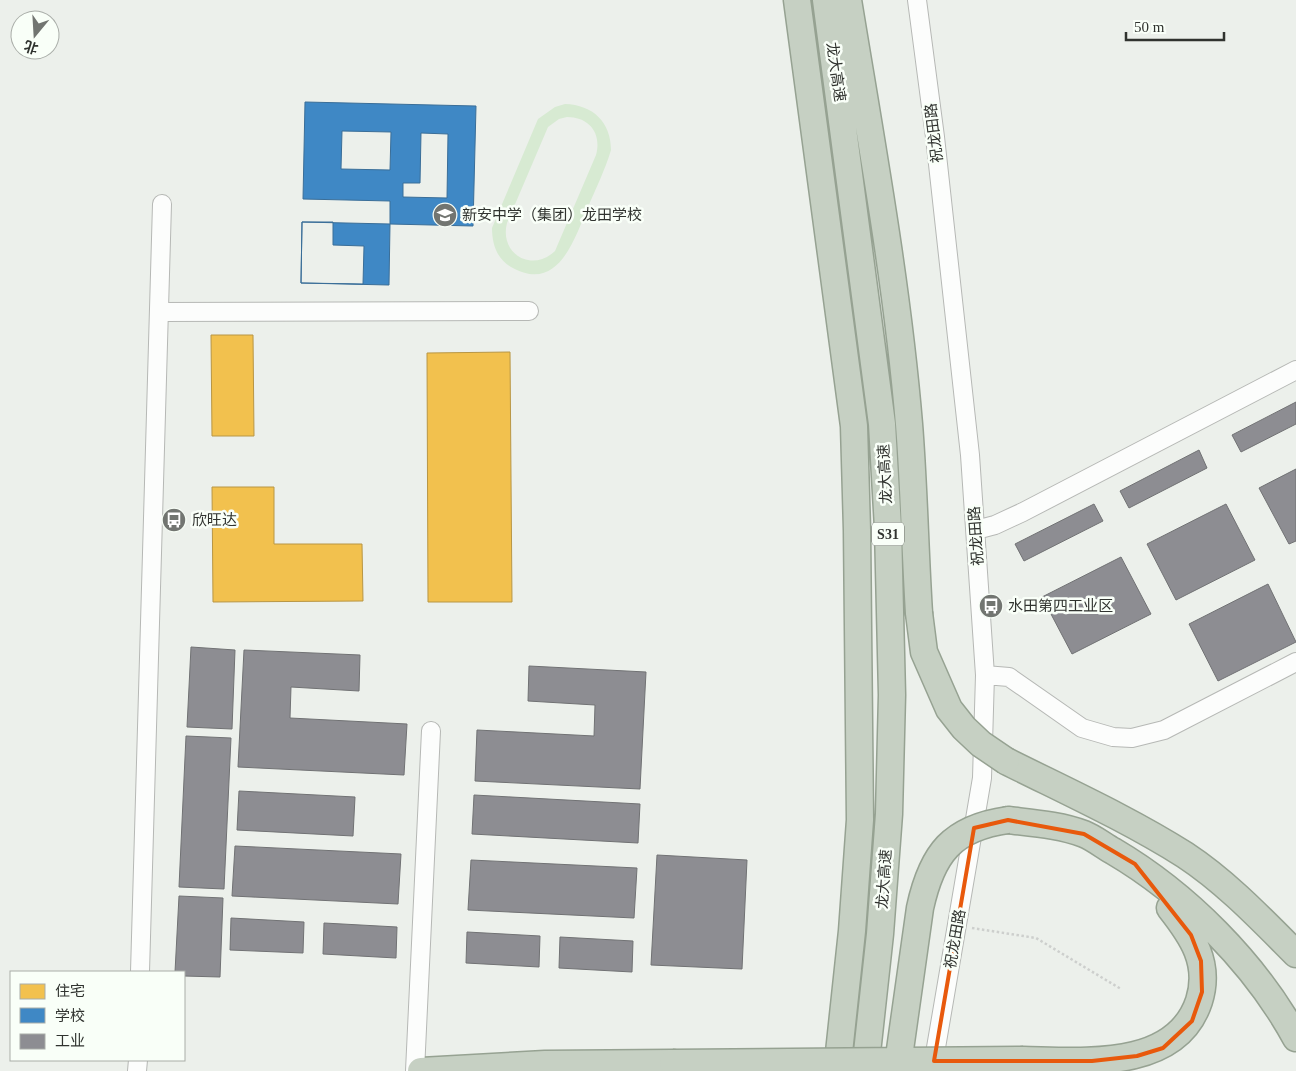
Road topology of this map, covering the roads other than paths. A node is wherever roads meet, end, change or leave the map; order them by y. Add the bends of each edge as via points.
1 (797, 0) edge
2 (826, 0) edge
3 (848, 0) edge
4 (917, 0) edge
5 (162, 204) dead end
6 (529, 311) dead end
7 (159, 312) junction
8 (1296, 370) edge
9 (976, 530) junction
10 (1296, 662) edge
11 (985, 675) junction
12 (431, 731) dead end
13 (1063, 789) junction
14 (1135, 864) junction
15 (1296, 954) edge
16 (140, 971) edge
17 (1296, 1008) edge
18 (1296, 1038) edge
19 (415, 1071) edge
20 (421, 1071) edge
21 (837, 1071) edge
22 (865, 1071) edge
23 (897, 1071) edge
24 (932, 1071) edge

1 - 21 highway, 龙大高速 / S31 via 854,426 860,820
2 - 22 highway, 龙大高速 / S31 via 882,424 888,528 892,695 889,814
3 - 13 highway, bridge via 898,326 909,424 924,652 949,709 981,744 1006,761
4 - 9 street, 祝龙田路
5 - 7 street
6 - 7 street
7 - 16 street
8 - 9 street via 1023,512
9 - 11 street, 祝龙田路
10 - 11 street via 1164,730 1132,738 1114,737 1082,728 1009,677
11 - 24 street, 祝龙田路 via 982,778
12 - 19 street
13 - 15 highway via 1185,856 1222,883
13 - 17 highway via 1206,901 1239,934
14 - 18 highway via 1224,941
14 - 20 highway, bridge via 1191,935 1201,961 1202,992 1192,1021 1179,1036 1163,1048 1137,1056 1092,1061 545,1064
14 - 23 highway, bridge via 1084,834 1034,823 1008,820 964,832 943,852 925,881

